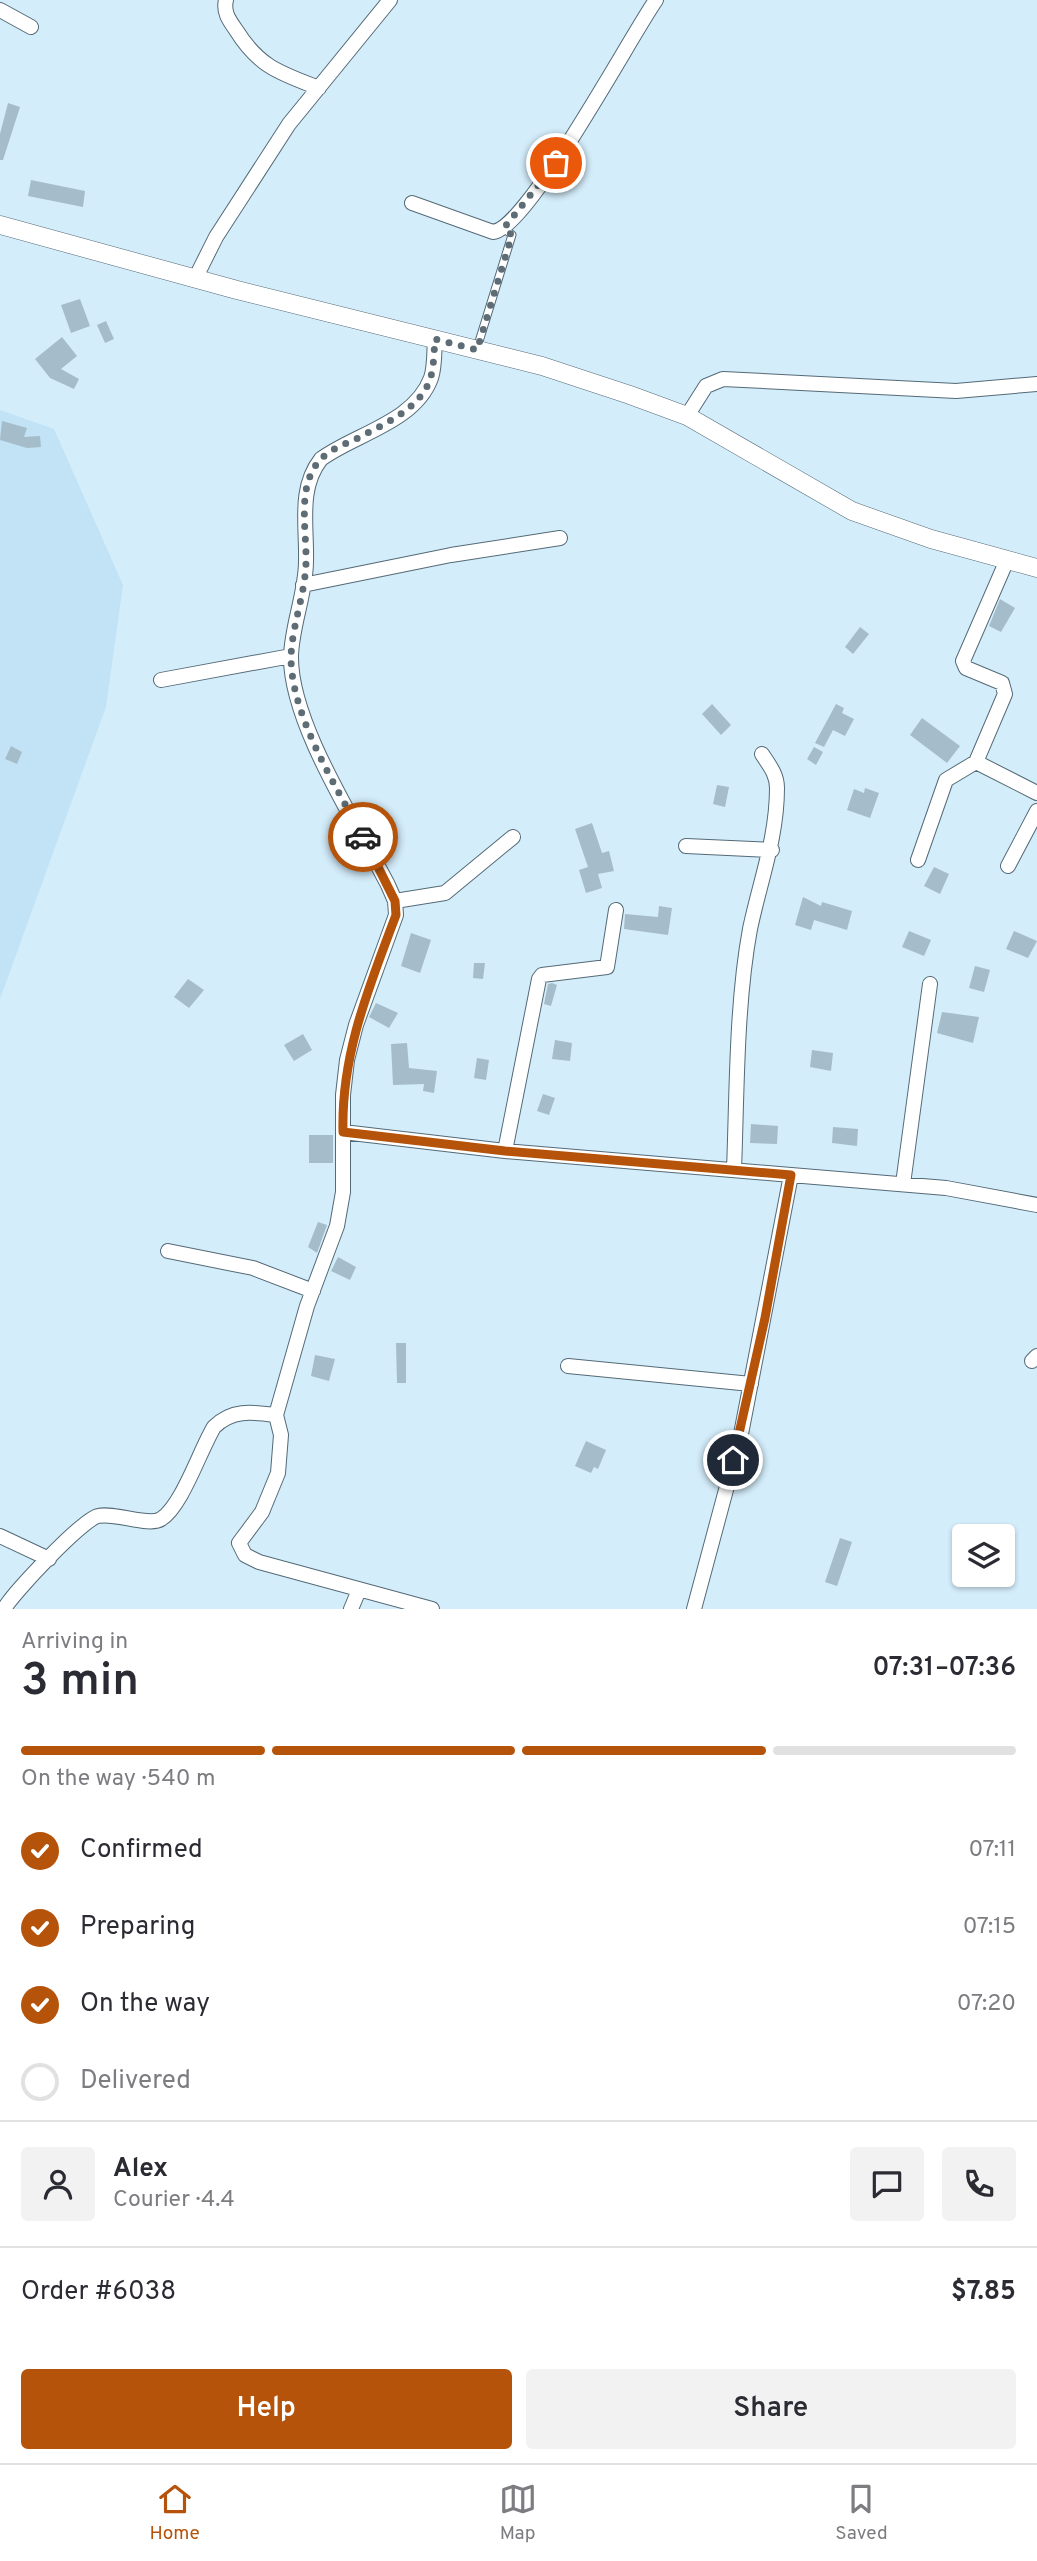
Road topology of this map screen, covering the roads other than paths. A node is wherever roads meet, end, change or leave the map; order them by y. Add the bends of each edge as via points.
1 (226, 0) edge
2 (373, 0) edge
3 (390, 0) edge
4 (656, 0) edge
5 (0, 10) edge
6 (380, 14) junction
7 (31, 27) dead end
8 (319, 88) junction
9 (412, 204) dead end
10 (0, 225) edge
11 (504, 228) junction
12 (196, 277) junction
13 (435, 339) junction
14 (477, 350) junction
15 (1037, 384) edge
16 (687, 416) junction
17 (560, 538) dead end
18 (1007, 560) junction
19 (1037, 568) edge
20 (303, 585) junction
21 (291, 656) junction
22 (161, 680) dead end
23 (762, 754) dead end
24 (976, 762) junction
25 (1037, 793) edge
26 (1037, 811) edge
27 (513, 837) dead end
28 (686, 846) dead end
29 (772, 850) junction
30 (918, 860) dead end
31 (1007, 866) dead end
32 (395, 901) junction
33 (616, 910) dead end
34 (930, 984) dead end
35 (343, 1132) junction
36 (505, 1151) junction
37 (734, 1170) junction
38 (791, 1175) junction
39 (903, 1184) junction
40 (1037, 1205) edge
41 (168, 1251) dead end
42 (313, 1291) junction
43 (568, 1366) dead end
44 (751, 1384) junction
45 (276, 1415) junction
46 (0, 1536) edge
47 (49, 1559) junction
48 (359, 1590) junction
49 (4, 1609) edge
50 (352, 1609) edge
51 (432, 1609) edge
52 (694, 1609) edge

1 - 8 street via 226,15 259,61
2 - 6 street
3 - 6 street
4 - 11 street via 547,178
5 - 7 street
6 - 8 street
8 - 12 street via 246,190
9 - 11 street via 493,232
10 - 12 street
11 - 14 lane via 512,235
12 - 13 street
13 - 14 street
13 - 20 street via 431,377 412,403 379,427 333,450 311,471 305,494
14 - 16 street via 542,366
15 - 16 street via 956,391 723,379 706,386
16 - 18 street via 852,511
17 - 20 street
18 - 19 street
18 - 24 street via 963,661 966,668 1002,683 1006,694
20 - 21 street
21 - 22 street
21 - 32 street via 298,702 329,774
23 - 29 street via 777,785
24 - 25 street
24 - 30 street via 946,780
26 - 31 street
27 - 32 street via 445,893
28 - 29 street
29 - 37 street via 750,930
32 - 35 street via 396,915 347,1060
33 - 36 street via 607,967 539,979
34 - 39 street
35 - 36 street
35 - 42 street via 345,1168 339,1215
36 - 37 street
37 - 38 street
38 - 39 street
38 - 44 street
39 - 40 street
41 - 42 street via 253,1268
42 - 45 street
43 - 44 street
44 - 52 street
45 - 47 street via 240,1413 222,1419 204,1443 176,1501 158,1521 98,1516 79,1525
45 - 48 street via 281,1434 278,1473 262,1512 241,1536 241,1550 259,1562
46 - 47 street
47 - 49 street
48 - 50 street
48 - 51 street

